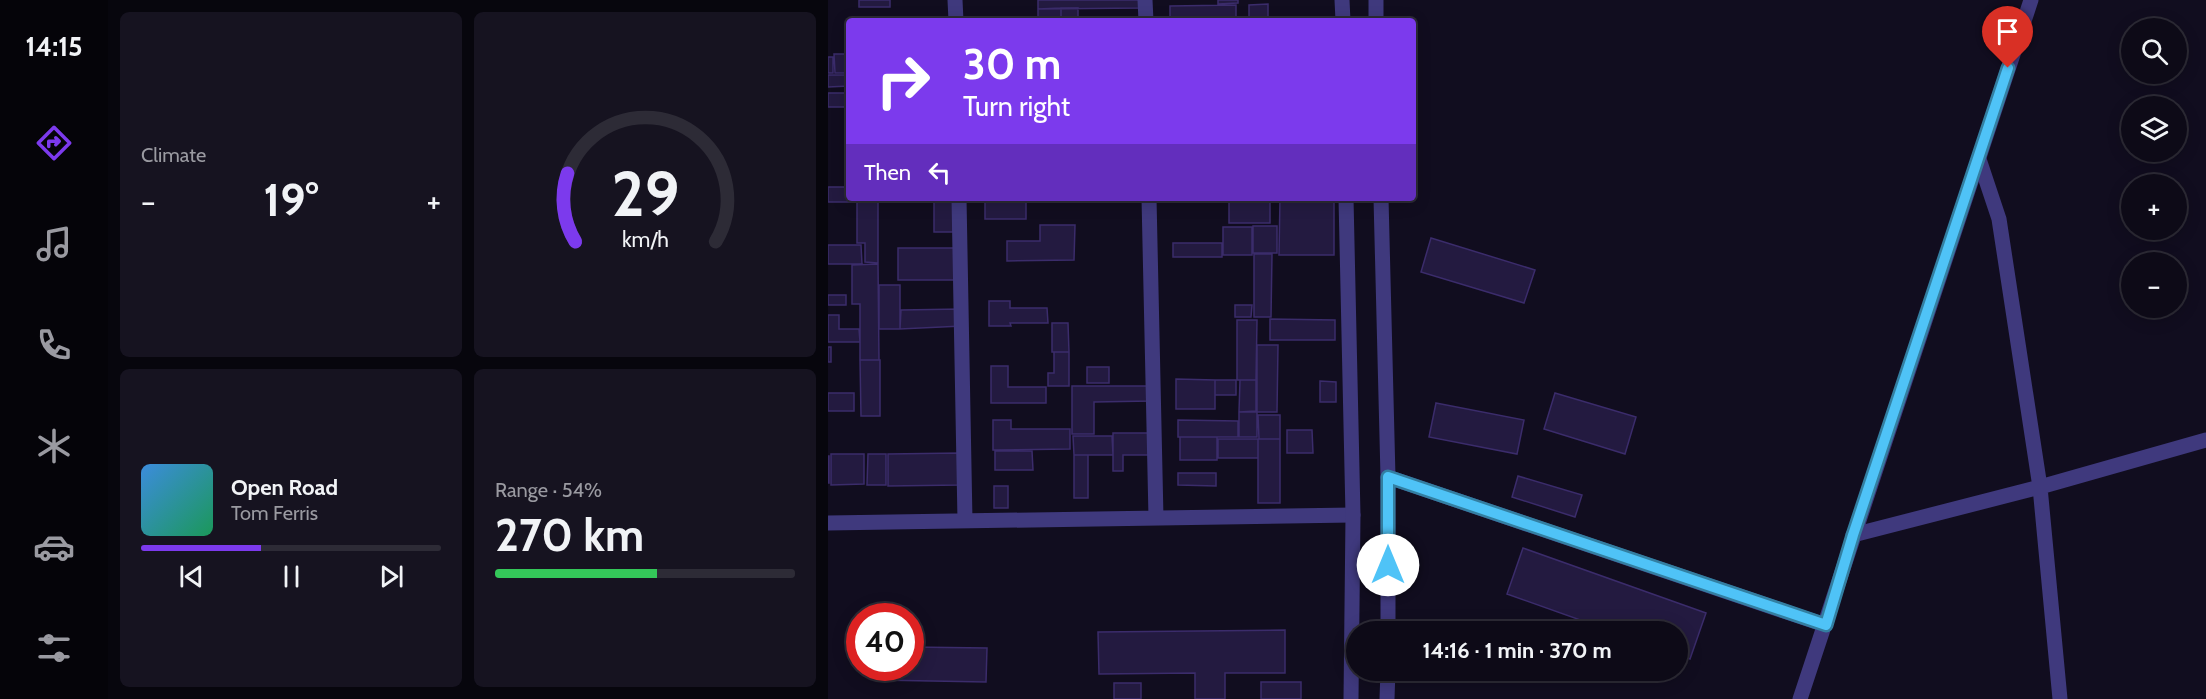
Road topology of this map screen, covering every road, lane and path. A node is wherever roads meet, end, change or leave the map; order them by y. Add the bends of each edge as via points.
1 (956, 0) edge
2 (1145, 0) edge
3 (1342, 0) edge
4 (1376, 0) edge
5 (2031, 0) edge
6 (956, 18) edge
7 (1146, 18) edge
8 (1343, 18) edge
9 (1376, 18) edge
10 (1979, 159) junction
11 (959, 201) edge
12 (1149, 201) edge
13 (1346, 201) edge
14 (1381, 201) edge
15 (2206, 440) edge
16 (1388, 477) junction
17 (2040, 487) junction
18 (1353, 515) junction
19 (1156, 518) junction
20 (965, 521) junction
21 (828, 523) edge
22 (1853, 535) junction
23 (1388, 621) edge
24 (1826, 625) junction
25 (1388, 681) edge
26 (1351, 699) edge
27 (1388, 699) edge
28 (1800, 699) edge
29 (2060, 699) edge

1 - 6 street
2 - 7 street
3 - 8 street
4 - 9 street
5 - 10 street
10 - 17 street via 1999,219
10 - 22 street
11 - 20 street
12 - 19 street
13 - 18 street
14 - 16 street
15 - 17 street
16 - 23 street
16 - 24 street
17 - 22 street
17 - 29 street
18 - 19 street
18 - 26 street
19 - 20 street
20 - 21 street
22 - 24 street
24 - 28 street
25 - 27 street

